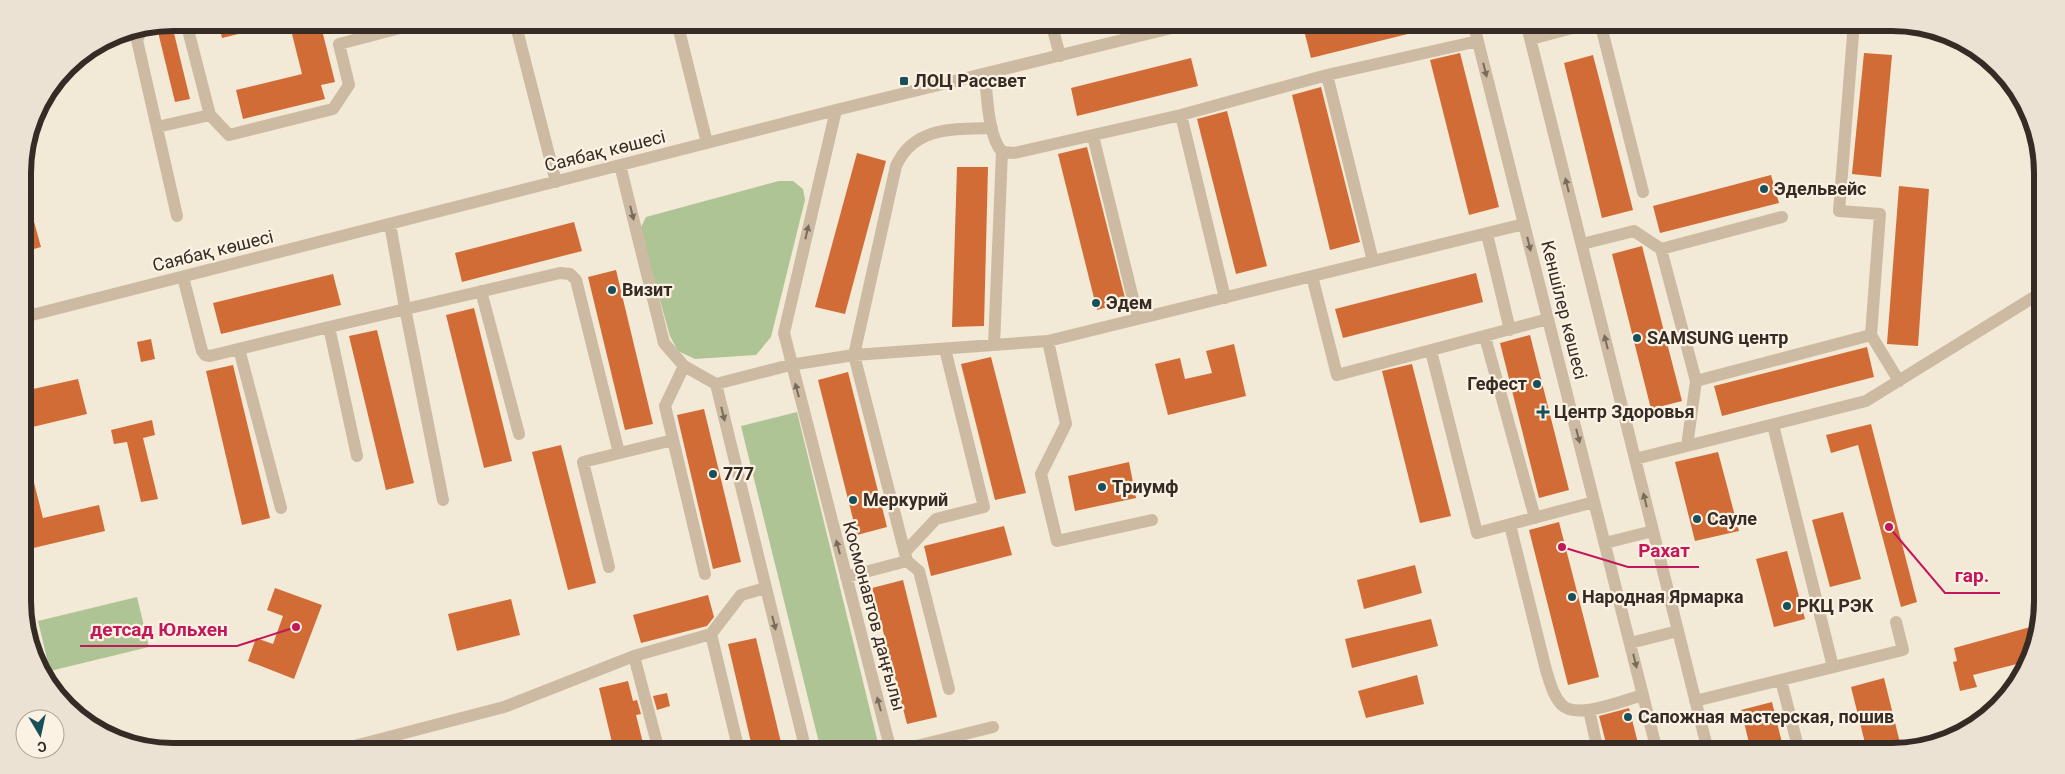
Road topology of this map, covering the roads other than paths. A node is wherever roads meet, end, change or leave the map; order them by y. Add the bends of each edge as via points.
1 (188, 31) edge
2 (389, 31) edge
3 (517, 31) edge
4 (679, 31) edge
5 (1053, 31) edge
6 (1160, 31) edge
7 (1475, 31) edge
8 (1528, 31) edge
9 (1561, 31) edge
10 (1602, 31) edge
11 (1853, 31) edge
12 (139, 36) edge
13 (1530, 39) junction
14 (1478, 41) junction
15 (1060, 56) junction
16 (985, 74) junction
17 (1327, 75) junction
18 (836, 110) junction
19 (1181, 114) junction
20 (210, 115) junction
21 (157, 127) junction
22 (992, 128) junction
23 (1094, 136) junction
24 (707, 143) junction
25 (1002, 152) junction
26 (620, 166) junction
27 (556, 182) junction
28 (1642, 192) dead end
29 (177, 216) dead end
30 (1782, 217) dead end
31 (390, 224) junction
32 (1524, 224) junction
33 (1487, 234) junction
34 (1582, 244) junction
35 (1661, 249) junction
36 (1373, 261) junction
37 (1312, 276) junction
38 (183, 277) junction
39 (481, 291) junction
40 (2034, 297) edge
41 (1225, 298) junction
42 (405, 308) junction
43 (32, 315) edge
44 (1138, 319) junction
45 (1548, 319) junction
46 (329, 327) junction
47 (1510, 330) junction
48 (1871, 334) junction
49 (1484, 337) junction
50 (1048, 341) junction
51 (994, 345) junction
52 (239, 349) junction
53 (945, 349) junction
54 (1431, 351) junction
55 (854, 355) junction
56 (790, 365) junction
57 (684, 366) junction
58 (1696, 381) junction
59 (1899, 382) junction
60 (716, 384) junction
61 (1773, 425) junction
62 (519, 434) dead end
63 (673, 440) junction
64 (1688, 446) junction
65 (619, 454) junction
66 (357, 456) dead end
67 (1635, 458) junction
68 (443, 500) dead end
69 (1594, 502) junction
70 (281, 508) dead end
71 (1535, 518) junction
72 (1152, 520) dead end
73 (1510, 525) junction
74 (1653, 531) junction
75 (1604, 543) junction
76 (906, 557) junction
77 (609, 567) dead end
78 (705, 574) dead end
79 (846, 577) junction
80 (766, 588) junction
81 (1896, 622) dead end
82 (1678, 631) junction
83 (711, 634) junction
84 (1630, 643) junction
85 (634, 656) junction
86 (1833, 667) junction
87 (1781, 680) junction
88 (949, 689) dead end
89 (1643, 695) junction
90 (1695, 701) junction
91 (1589, 710) junction
92 (993, 727) dead end
93 (1596, 742) edge
94 (1655, 742) edge
95 (1706, 742) edge
96 (1797, 742) edge
97 (368, 743) edge
98 (657, 743) edge
99 (737, 743) edge
100 (804, 743) edge
101 (889, 743) edge
102 (930, 743) edge

1 - 20 street
2 - 20 street via 339,44 349,85 333,109 229,135
3 - 27 street
4 - 24 street
5 - 15 street
6 - 15 street, Саябақ көшесі
7 - 14 street, Кеншілер көшесі
8 - 13 street, Кеншілер көшесі
9 - 13 street
10 - 28 street
11 - 48 street via 1839,211 1880,214
12 - 21 street via 137,40
34 -> 13 street, Кеншілер көшесі
14 - 17 street
14 -> 32 street, Кеншілер көшесі
15 - 16 street, Саябақ көшесі
16 - 18 street, Саябақ көшесі
16 - 22 street
17 - 19 street
17 - 36 street
18 - 24 street, Саябақ көшесі
56 -> 18 street, Космонавтов даңғылы via 784,333
19 - 23 street
19 - 41 street
20 - 21 street
21 - 29 street
22 - 25 street
22 - 55 street via 935,132 916,140 902,154 896,166
23 - 25 street via 1014,153
23 - 44 street
24 - 26 street, Саябақ көшесі
25 - 51 street
26 - 27 street, Саябақ көшесі
26 -> 57 street via 664,344
27 - 31 street, Саябақ көшесі
30 - 35 street
31 - 38 street, Саябақ көшесі
31 - 42 street
32 - 33 street
32 -> 45 street, Кеншілер көшесі
33 - 36 street
33 - 47 street
34 - 35 street via 1634,232
67 -> 34 street, Кеншілер көшесі
35 - 58 street
36 - 37 street
37 - 41 street
37 - 54 street via 1337,375
38 - 43 street, Саябақ көшесі
38 - 52 street via 205,355
39 - 42 street
39 - 62 street
39 - 65 street via 560,273 570,274 576,280
40 - 59 street
41 - 44 street
42 - 46 street
42 - 68 street
44 - 50 street
45 - 47 street
45 -> 69 street, Кеншілер көшесі
46 - 52 street
46 - 66 street
47 - 49 street
48 - 58 street
48 - 59 street
49 - 54 street
49 - 71 street
50 - 51 street
50 - 72 street via 1066,424 1041,474 1057,542
51 - 53 street
52 - 70 street
53 - 55 street
53 - 76 street via 984,507 936,520
54 - 73 street via 1476,533
55 - 56 street
55 - 76 street
56 - 60 street
79 -> 56 street, Космонавтов даңғылы
57 - 60 street
57 - 63 street via 665,406
58 - 64 street
59 - 61 street via 1866,401
60 -> 80 street
61 - 64 street
61 - 86 street
63 - 65 street
63 - 78 street
64 - 67 street
65 - 77 street via 583,462
74 -> 67 street, Кеншілер көшесі
69 - 71 street
69 - 75 street, Кеншілер көшесі
71 - 73 street
73 - 91 street via 1552,690 1567,709
74 - 75 street
74 - 82 street, Кеншілер көшесі
75 - 84 street, Кеншілер көшесі
76 - 79 street
76 - 88 street via 919,571
101 -> 79 street, Космонавтов даңғылы
80 - 83 street via 741,595
80 -> 100 street
81 - 86 street via 1903,650
82 - 84 street
82 - 90 street, Кеншілер көшесі
83 - 85 street
83 - 99 street
84 -> 89 street, Кеншілер көшесі
85 - 97 street via 504,707
85 - 98 street
86 - 87 street
87 - 90 street
87 - 96 street
89 - 91 street
89 - 94 street, Кеншілер көшесі
90 - 95 street, Кеншілер көшесі
91 - 93 street
92 - 102 street

